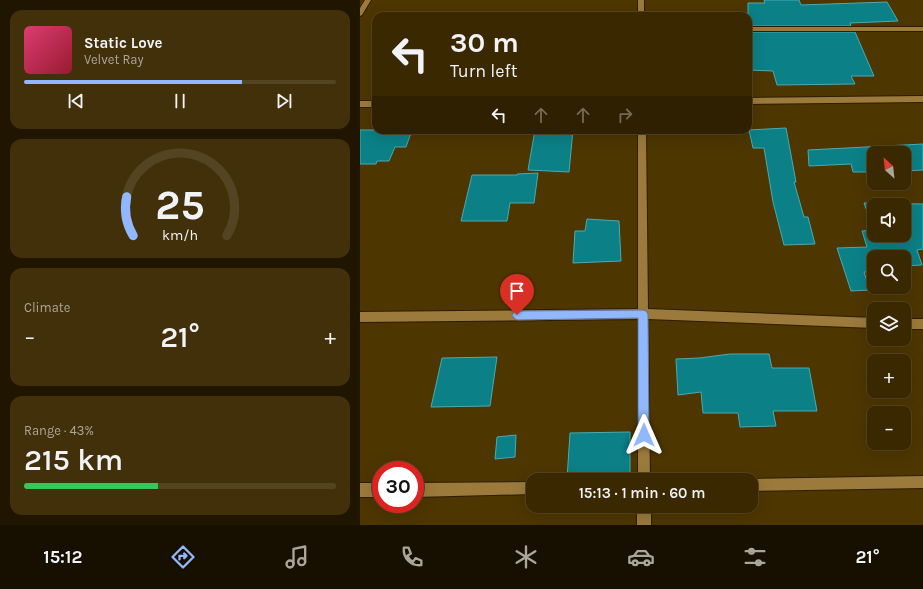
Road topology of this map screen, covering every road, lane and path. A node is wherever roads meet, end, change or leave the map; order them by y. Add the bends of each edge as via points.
1 (368, 0) edge
2 (641, 0) edge
3 (641, 12) edge
4 (360, 14) edge
5 (752, 29) edge
6 (923, 29) edge
7 (923, 99) edge
8 (752, 101) edge
9 (360, 104) edge
10 (372, 104) edge
11 (642, 134) edge
12 (643, 314) junction
13 (360, 317) edge
14 (867, 323) edge
15 (911, 324) edge
16 (923, 324) edge
17 (644, 473) edge
18 (923, 482) edge
19 (758, 485) edge
20 (526, 488) edge
21 (360, 490) edge
22 (372, 490) edge
23 (424, 490) edge
24 (644, 513) edge
25 (644, 525) edge

1 - 4 street
2 - 3 street
5 - 6 street
7 - 8 street
9 - 10 street
11 - 12 street
12 - 13 street
12 - 14 street
12 - 17 street
15 - 16 street
18 - 19 street
20 - 23 street
21 - 22 street
24 - 25 street

